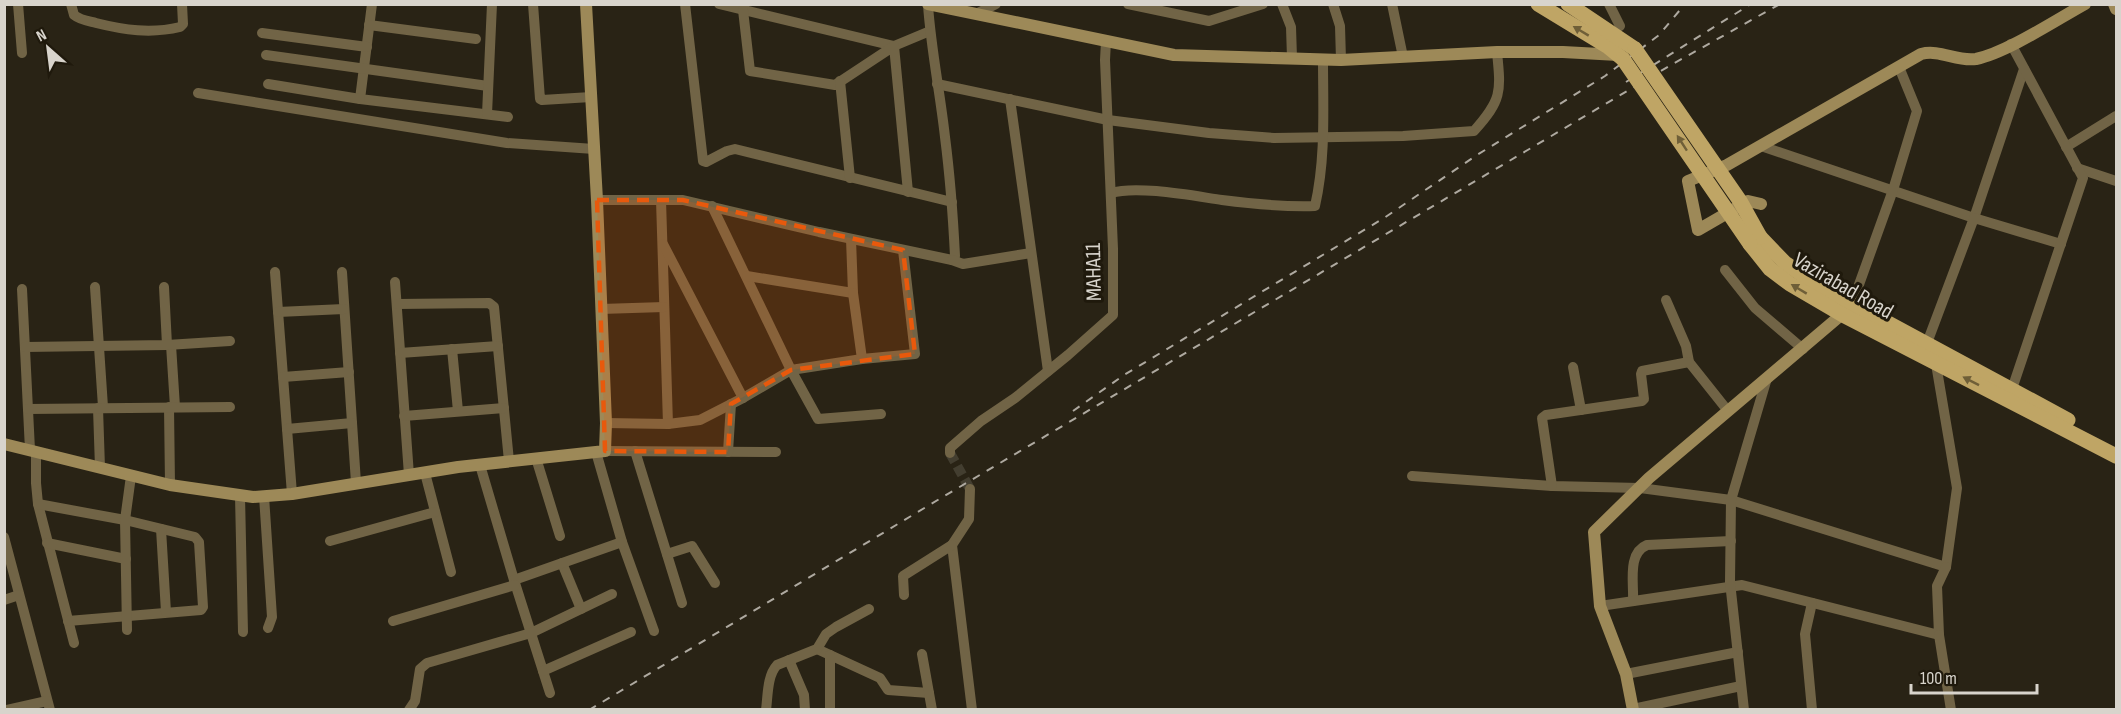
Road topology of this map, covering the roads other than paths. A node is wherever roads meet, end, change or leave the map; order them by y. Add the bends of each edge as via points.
1 (18, 4) edge
2 (71, 4) edge
3 (182, 4) edge
4 (372, 4) edge
5 (492, 4) edge
6 (533, 4) edge
7 (586, 4) edge
8 (686, 4) edge
9 (718, 4) edge
10 (996, 4) edge
11 (1128, 4) edge
12 (1263, 4) edge
13 (1282, 4) edge
14 (1392, 4) edge
15 (1538, 4) edge
16 (1568, 4) edge
17 (1609, 4) edge
18 (2085, 4) edge
19 (2114, 4) edge
20 (928, 5) edge
21 (1333, 5) edge
22 (2116, 9) edge
23 (743, 10) junction
24 (976, 14) junction
25 (369, 25) junction
26 (1620, 26) dead end
27 (930, 31) junction
28 (262, 33) dead end
29 (476, 39) dead end
30 (1106, 41) junction
31 (2011, 45) junction
32 (894, 46) junction
33 (367, 47) junction
34 (1497, 52) junction
35 (22, 53) dead end
36 (1626, 54) junction
37 (266, 55) dead end
38 (1403, 57) junction
39 (1292, 58) junction
40 (1323, 59) junction
41 (1341, 60) junction
42 (1899, 67) junction
43 (364, 69) junction
44 (2024, 69) junction
45 (840, 81) junction
46 (268, 84) dead end
47 (937, 84) junction
48 (488, 86) junction
49 (198, 93) dead end
50 (591, 98) junction
51 (364, 99) junction
52 (1010, 99) junction
53 (487, 114) junction
54 (2116, 116) edge
55 (507, 117) dead end
56 (366, 120) junction
57 (1108, 120) junction
58 (1323, 137) junction
59 (1761, 146) junction
60 (2066, 147) junction
61 (594, 149) junction
62 (2077, 168) junction
63 (850, 178) junction
64 (2116, 181) edge
65 (1893, 190) junction
66 (908, 192) junction
67 (1111, 193) junction
68 (597, 200) junction
69 (661, 200) junction
70 (952, 202) junction
71 (1761, 204) dead end
72 (712, 206) junction
73 (1974, 218) junction
74 (851, 239) junction
75 (662, 241) junction
76 (2061, 244) junction
77 (903, 250) junction
78 (1032, 253) junction
79 (952, 260) junction
80 (1725, 270) dead end
81 (275, 272) dead end
82 (342, 272) dead end
83 (747, 276) junction
84 (395, 282) dead end
85 (95, 287) dead end
86 (164, 287) dead end
87 (22, 289) dead end
88 (853, 293) junction
89 (1666, 300) dead end
90 (397, 304) junction
91 (664, 307) junction
92 (344, 309) junction
93 (601, 309) junction
94 (1847, 310) junction
95 (278, 312) junction
96 (1889, 331) junction
97 (230, 341) dead end
98 (1928, 343) junction
99 (100, 345) junction
100 (169, 345) junction
101 (498, 346) junction
102 (25, 347) junction
103 (452, 349) junction
104 (1803, 349) junction
105 (400, 353) junction
106 (862, 359) junction
107 (1689, 362) junction
108 (1936, 364) junction
109 (1574, 367) dead end
110 (791, 370) junction
111 (1048, 371) junction
112 (348, 372) junction
113 (283, 377) junction
114 (1767, 378) junction
115 (2010, 395) junction
116 (743, 398) junction
117 (731, 404) junction
118 (172, 407) junction
119 (230, 407) dead end
120 (100, 408) junction
121 (504, 408) junction
122 (28, 409) junction
123 (1581, 410) junction
124 (458, 411) junction
125 (1728, 411) junction
126 (880, 414) dead end
127 (404, 416) junction
128 (352, 423) junction
129 (606, 423) junction
130 (668, 424) junction
131 (287, 429) junction
132 (4, 444) edge
133 (2116, 446) edge
134 (33, 451) junction
135 (600, 451) junction
136 (635, 451) junction
137 (728, 452) junction
138 (776, 452) dead end
139 (950, 453) dead end
140 (2116, 456) edge
141 (536, 458) junction
142 (509, 461) junction
143 (480, 465) junction
144 (100, 468) junction
145 (425, 472) junction
146 (409, 475) junction
147 (130, 476) junction
148 (1412, 476) dead end
149 (356, 483) junction
150 (170, 485) junction
151 (1552, 486) junction
152 (1640, 488) junction
153 (970, 489) tunnel mouth
154 (292, 494) junction
155 (240, 496) junction
156 (264, 496) junction
157 (1731, 500) junction
158 (38, 504) junction
159 (435, 512) junction
160 (125, 520) junction
161 (161, 529) junction
162 (560, 536) dead end
163 (4, 537) edge
164 (330, 541) dead end
165 (622, 542) junction
166 (1731, 542) junction
167 (47, 543) junction
168 (951, 544) junction
169 (667, 554) junction
170 (126, 560) junction
171 (562, 563) junction
172 (1946, 567) junction
173 (452, 572) dead end
174 (514, 582) junction
175 (715, 583) dead end
176 (1731, 587) junction
177 (612, 594) dead end
178 (19, 595) junction
179 (904, 595) dead end
180 (4, 600) edge
181 (1633, 601) junction
182 (682, 603) dead end
183 (1812, 603) junction
184 (1600, 606) junction
185 (581, 609) junction
186 (869, 609) dead end
187 (166, 612) junction
188 (126, 615) junction
189 (68, 621) junction
190 (393, 621) dead end
191 (267, 628) dead end
192 (127, 630) dead end
193 (654, 631) dead end
194 (243, 632) dead end
195 (631, 632) dead end
196 (531, 633) junction
197 (1939, 635) junction
198 (74, 643) dead end
199 (817, 649) junction
200 (1738, 652) junction
201 (922, 654) dead end
202 (830, 655) junction
203 (789, 660) junction
204 (543, 671) junction
205 (1626, 674) junction
206 (1741, 686) junction
207 (550, 693) dead end
208 (929, 693) junction
209 (4, 699) edge
210 (49, 705) edge
211 (7, 709) edge
212 (1633, 709) edge
213 (409, 710) edge
214 (766, 710) edge
215 (805, 710) edge
216 (830, 710) edge
217 (932, 710) edge
218 (972, 710) edge
219 (1744, 710) edge
220 (1812, 710) edge
221 (1951, 710) edge

1 - 35 street
2 - 3 street via 74,15 80,19 143,32 182,26
4 - 25 street
5 - 48 street
6 - 50 street via 540,99
7 - 50 street
8 - 63 street via 703,161 735,149
9 - 23 street
10 - 24 street
11 - 12 street via 1209,21
13 - 39 street via 1291,27
14 - 38 street
36 -> 15 main road, Vazirabad Road
16 - 36 main road, Vazirabad Road
17 - 26 street
18 - 31 street
19 - 22 street
20 - 24 street
20 - 27 street
21 - 41 street via 1340,26
23 - 32 street
23 - 45 street via 750,71 835,85
24 - 30 street
25 - 29 street
25 - 33 street
27 - 32 street
27 - 47 street
28 - 33 street
30 - 39 street via 1174,55
30 - 57 street, MAHA11
31 - 42 street via 1975,59 1927,53
31 - 44 street
32 - 45 street
32 - 66 street
33 - 43 street
34 - 36 street
34 - 38 street
34 - 58 street via 1498,99 1474,131
36 - 94 main road, Vazirabad Road, bridge via 1740,201 1770,269 1790,284
37 - 43 street
38 - 41 street
39 - 40 street
40 - 41 street
40 - 58 street
42 - 59 street
42 - 65 street via 1917,111
43 - 48 street
43 - 51 street
44 - 60 street
44 - 73 street
45 - 63 street
46 - 51 street
47 - 52 street
47 - 70 street
48 - 53 street
49 - 56 street
50 - 61 street
51 - 53 street
51 - 56 street
52 - 57 street
52 - 78 street
53 - 55 street
54 - 60 street
56 - 61 street via 507,142
57 - 58 street via 1209,133
57 - 67 street, MAHA11
58 - 67 street via 1321,181 1315,206 1140,191
59 - 65 street
59 - 71 street via 1689,181 1698,230 1748,201
60 - 62 street
61 - 68 street
62 - 64 street
62 - 76 street via 2083,178
63 - 66 street
65 - 73 street
65 - 94 street
66 - 70 street
67 - 111 street, MAHA11 via 1113,315
68 - 69 street
68 - 93 street
69 - 72 street
69 - 75 street
70 - 79 street
72 - 74 street
72 - 83 street
73 - 76 street
73 - 98 street
74 - 77 street
74 - 88 street
75 - 91 street
75 - 116 street
76 - 115 street
77 - 79 street
77 - 106 street via 915,354
78 - 79 street via 963,264
78 - 111 street
80 - 104 street via 1755,308
81 - 95 street
82 - 92 street
83 - 88 street
83 - 110 street
84 - 90 street
85 - 99 street
86 - 100 street
87 - 102 street
88 - 106 street
89 - 107 street via 1686,344
90 - 101 street via 491,303 495,307
90 - 105 street
91 - 93 street
91 - 130 street
92 - 95 street
92 - 112 street
93 - 129 street
94 - 96 main road, Vazirabad Road
94 - 104 street
95 - 113 street
96 - 98 main road, Vazirabad Road
96 - 108 main road, Vazirabad Road
97 - 100 street
98 - 115 main road, Vazirabad Road
99 - 100 street
99 - 102 street
99 - 120 street
100 - 118 street
101 - 103 street
101 - 121 street
102 - 122 street
103 - 105 street
103 - 124 street
104 - 114 street
105 - 127 street
106 - 110 street
107 - 123 street via 1642,371 1642,401
107 - 125 street
115 -> 108 main road, Vazirabad Road
108 - 172 street via 1957,488
109 - 123 street
110 - 116 street
110 - 126 street via 819,419
111 - 139 street, MAHA11 via 968,432 950,448
112 - 113 street
112 - 128 street
113 - 131 street
114 - 125 street
114 - 157 street
115 - 133 main road, Vazirabad Road
115 - 140 main road, Vazirabad Road
116 - 117 street
117 - 130 street via 700,420
117 - 137 street
118 - 119 street
118 - 120 street
118 - 150 street
120 - 122 street
120 - 144 street
121 - 124 street
121 - 142 street
122 - 134 street
123 - 151 street via 1542,418
124 - 127 street
125 - 152 street
127 - 146 street
128 - 131 street
128 - 149 street
129 - 130 street
129 - 135 street
131 - 154 street
132 - 134 street
134 - 144 street
134 - 158 street
135 - 136 street
135 - 141 street
135 - 165 street
136 - 137 street
136 - 169 street
137 - 138 street
141 - 142 street
141 - 162 street
142 - 143 street
143 - 145 street
143 - 174 street
144 - 147 street
145 - 146 street
145 - 159 street
146 - 149 street
147 - 150 street
147 - 160 street
148 - 151 street
149 - 154 street
150 - 155 street
151 - 152 street
152 - 157 street
152 - 184 street via 1594,532
153 - 168 street via 969,519
154 - 156 street
155 - 156 street
155 - 194 street
156 - 191 street via 272,617
157 - 166 street
157 - 172 street
158 - 160 street
158 - 167 street
159 - 164 street
159 - 173 street
160 - 161 street
160 - 170 street
161 - 187 street
161 - 187 street via 195,537 199,542 202,609
163 - 178 street
165 - 171 street
165 - 193 street
166 - 176 street
166 - 181 street via 1641,547 1634,557
167 - 170 street
167 - 189 street
168 - 179 street via 903,576
168 - 218 street
169 - 175 street via 693,546
169 - 182 street
170 - 188 street
171 - 174 street
171 - 185 street
172 - 197 street via 1937,586
174 - 190 street
174 - 196 street
176 - 181 street
176 - 183 street via 1742,585
176 - 200 street
177 - 185 street
178 - 180 street
178 - 210 street
181 - 184 street
183 - 197 street
183 - 220 street via 1804,634
184 - 205 street
185 - 196 street
186 - 199 street via 826,634
187 - 188 street
188 - 189 street
188 - 192 street
189 - 198 street
195 - 204 street
196 - 204 street
196 - 213 street via 427,663 420,669 415,701
197 - 221 street
199 - 202 street
199 - 203 street
200 - 205 street
200 - 206 street
201 - 208 street
202 - 208 street via 880,678 888,690
202 - 216 street
203 - 214 street via 772,670
203 - 215 street via 804,695
204 - 207 street
205 - 212 street
206 - 212 street
206 - 219 street
208 - 217 street
209 - 211 street
210 - 211 street

